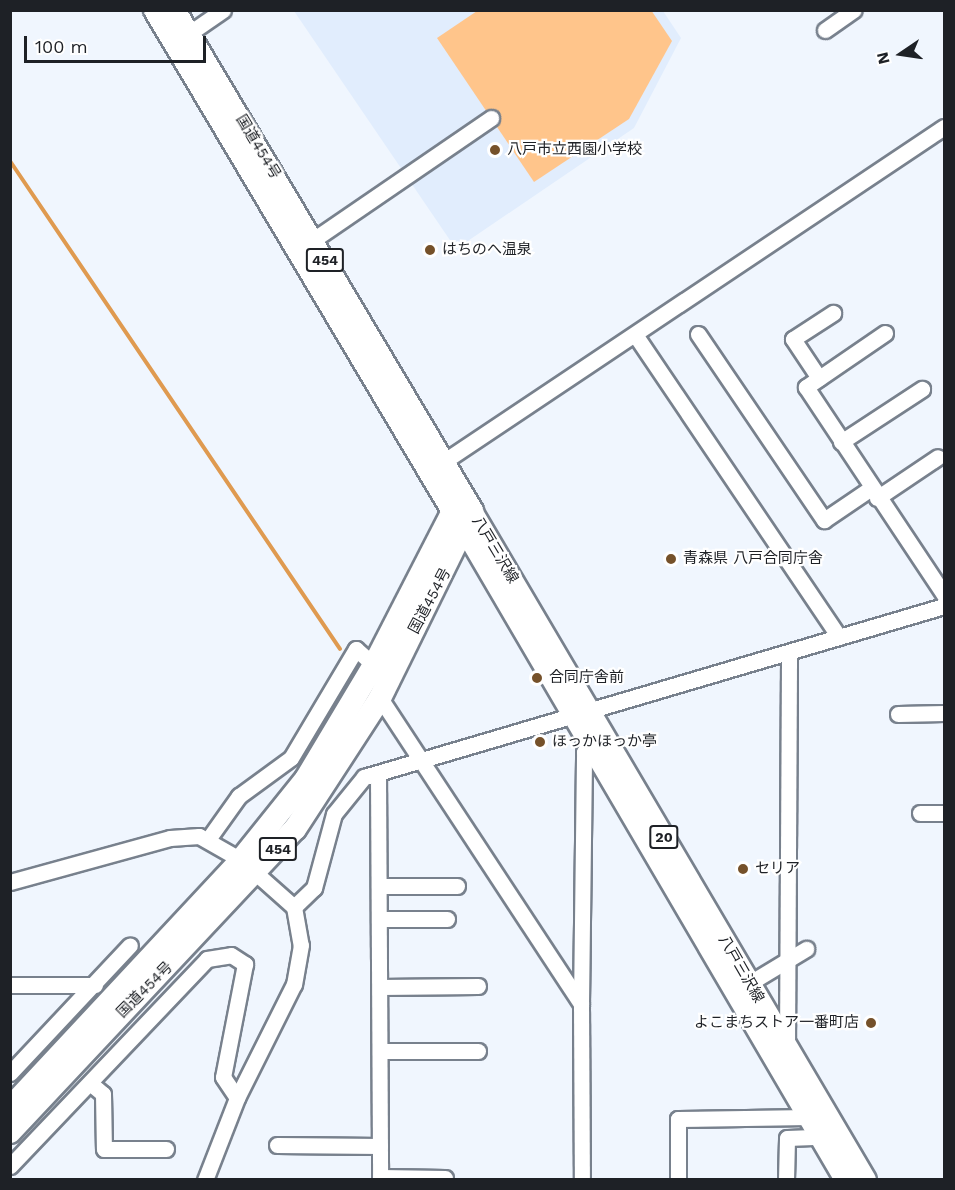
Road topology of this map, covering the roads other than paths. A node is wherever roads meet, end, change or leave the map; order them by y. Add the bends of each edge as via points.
1 (155, 10) edge
2 (174, 10) edge
3 (223, 10) edge
4 (854, 10) edge
5 (825, 30) dead end
6 (183, 38) junction
7 (491, 118) dead end
8 (945, 127) edge
9 (313, 240) junction
10 (834, 313) dead end
11 (885, 333) dead end
12 (698, 334) dead end
13 (636, 336) junction
14 (819, 378) junction
15 (922, 389) dead end
16 (842, 442) junction
17 (938, 457) dead end
18 (436, 466) junction
19 (874, 493) junction
20 (463, 518) junction
21 (945, 595) edge
22 (945, 606) edge
23 (839, 638) junction
24 (789, 652) junction
25 (374, 665) junction
26 (380, 698) junction
27 (945, 713) edge
28 (583, 714) junction
29 (898, 714) dead end
30 (590, 744) junction
31 (422, 761) junction
32 (378, 773) junction
33 (920, 813) dead end
34 (945, 813) edge
35 (209, 838) junction
36 (249, 866) junction
37 (10, 882) edge
38 (379, 886) junction
39 (457, 886) dead end
40 (294, 907) junction
41 (380, 919) junction
42 (447, 919) dead end
43 (130, 945) dead end
44 (806, 949) dead end
45 (789, 959) junction
46 (10, 985) edge
47 (95, 985) junction
48 (380, 987) junction
49 (478, 987) dead end
50 (742, 987) junction
51 (581, 1004) junction
52 (787, 1046) junction
53 (380, 1051) junction
54 (478, 1051) dead end
55 (10, 1073) edge
56 (90, 1083) junction
57 (237, 1098) junction
58 (10, 1108) edge
59 (809, 1117) junction
60 (10, 1132) edge
61 (820, 1137) junction
62 (277, 1145) dead end
63 (380, 1146) junction
64 (166, 1149) dead end
65 (10, 1166) edge
66 (380, 1178) edge
67 (444, 1178) edge
68 (205, 1179) edge
69 (582, 1179) edge
70 (678, 1179) edge
71 (786, 1179) edge
72 (845, 1179) edge
73 (866, 1179) edge

1 - 6 highway, 国道454号 / 454
2 - 6 highway, 国道454号 / 454
3 - 6 street
4 - 5 street
6 - 9 highway, 国道454号 / 454
6 - 18 highway, 国道454号 / 454
7 - 9 street
8 - 13 street
9 - 18 highway, 国道454号 / 454
10 - 14 street via 793,339
11 - 14 street
12 - 19 street via 824,520
13 - 18 street
13 - 23 street
14 - 16 street via 806,387
15 - 16 street
16 - 19 street
17 - 19 street
18 - 20 highway, 国道454号 / 454
19 - 21 street
20 - 25 highway, 国道454号 / 454
20 - 26 highway, 国道454号 / 454
20 - 28 main road, 八戸三沢線 / 20
22 - 23 street
23 - 24 street
24 - 28 street
24 - 45 street
25 - 35 street via 356,649 291,758 239,796
25 - 36 highway, 国道454号 / 454
26 - 31 street
26 - 36 highway, 国道454号 / 454 via 344,760
27 - 29 street
28 - 30 main road, 八戸三沢線 / 20
28 - 31 street
28 - 50 main road, 八戸三沢線 / 20
30 - 50 main road, 八戸三沢線 / 20
30 - 51 street via 584,752
31 - 32 street
31 - 51 street
32 - 38 street
32 - 40 street via 356,782 334,814 314,888
33 - 34 street
35 - 36 street
35 - 37 street via 170,838
36 - 40 street
36 - 58 highway, 国道454号 / 454
36 - 60 highway, 国道454号 / 454
38 - 39 street
38 - 41 street
40 - 57 street via 301,945 294,984
41 - 42 street
41 - 48 street
43 - 47 street
44 - 45 street
45 - 50 street
45 - 52 street
46 - 47 street
47 - 55 street
48 - 49 street
48 - 53 street
50 - 52 main road, 八戸三沢線 / 20
50 - 59 main road, 八戸三沢線 / 20
51 - 69 street
52 - 73 main road, 八戸三沢線 / 20
53 - 54 street
53 - 63 street
56 - 57 street via 207,959 231,955 245,964 223,1077
56 - 64 street via 104,1094 104,1149
56 - 65 street
57 - 68 street
59 - 61 main road, 八戸三沢線 / 20
59 - 70 street via 678,1119
61 - 71 street via 787,1138
61 - 72 main road, 八戸三沢線 / 20
62 - 63 street
63 - 66 street
66 - 67 street

